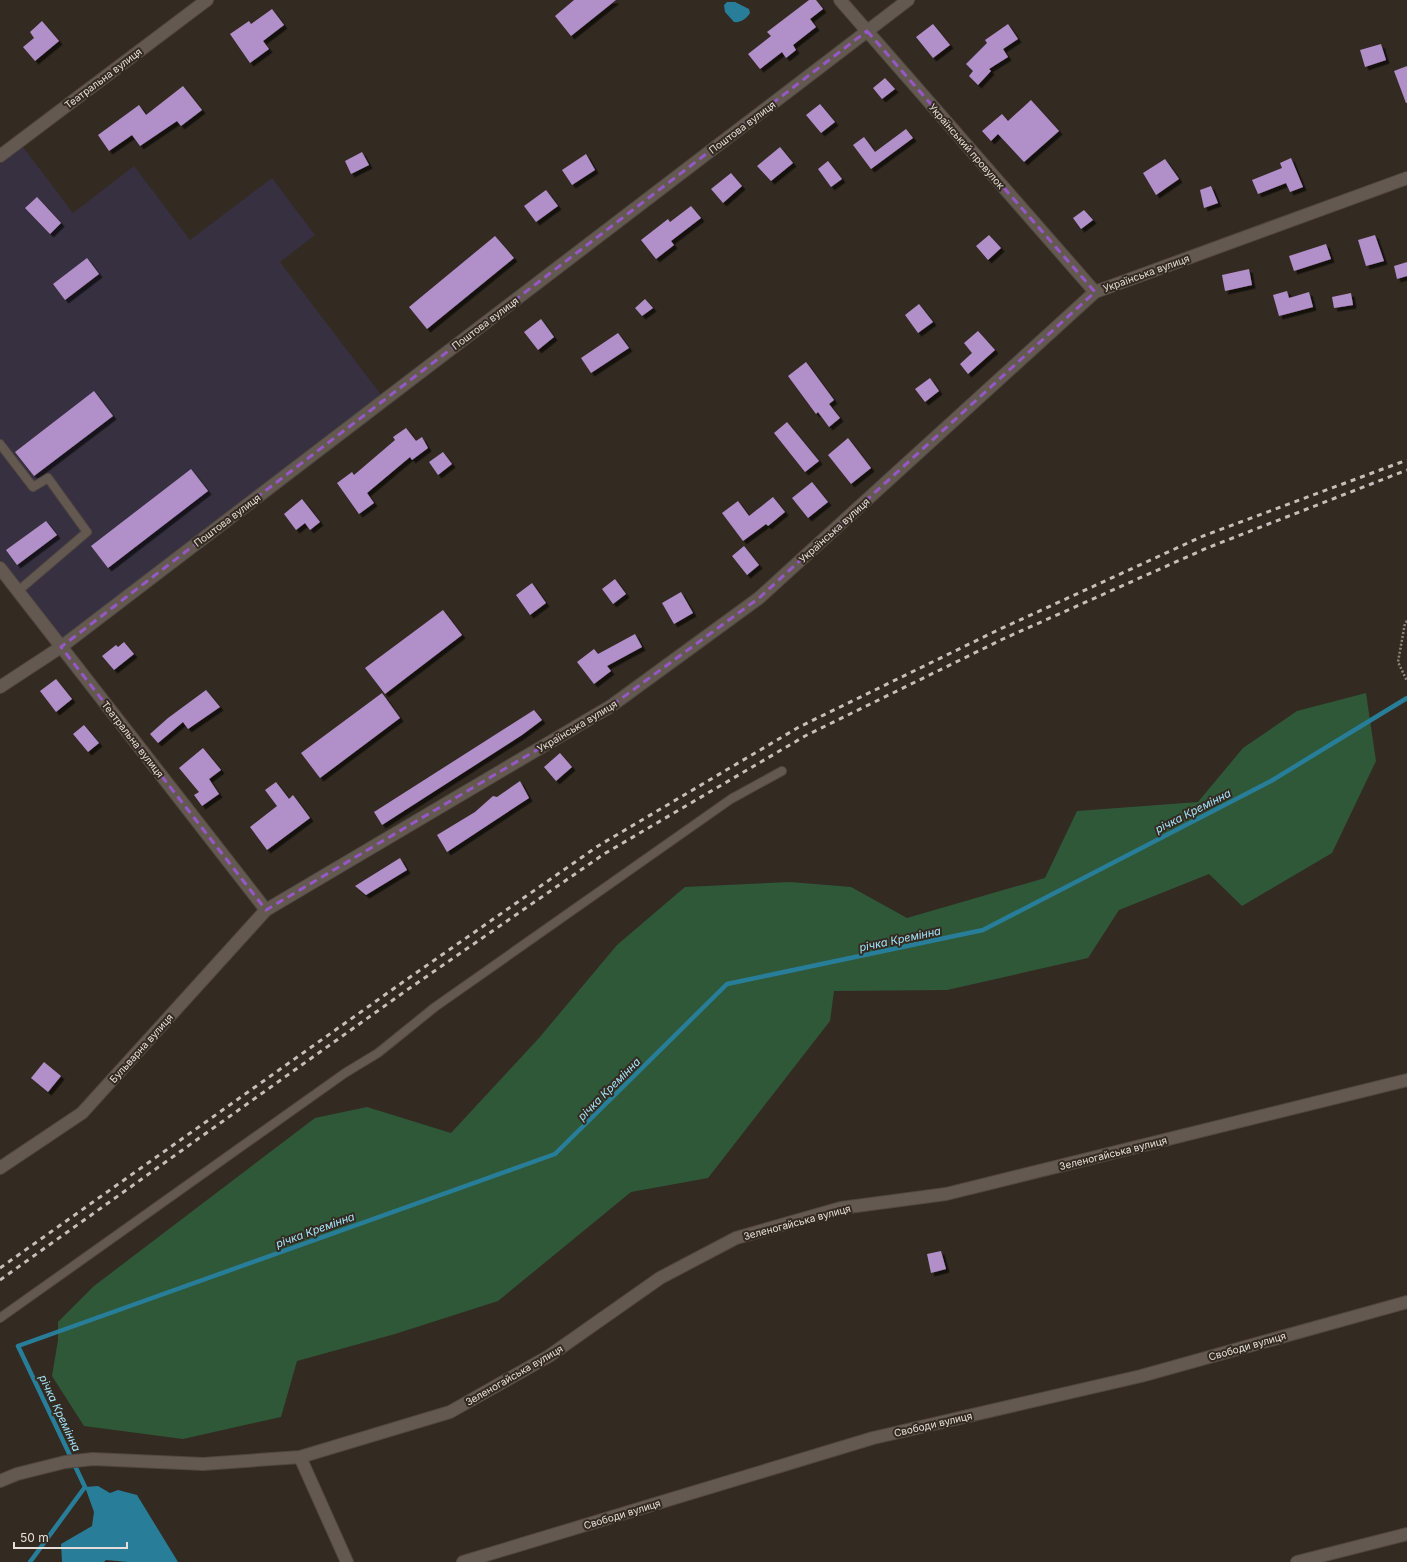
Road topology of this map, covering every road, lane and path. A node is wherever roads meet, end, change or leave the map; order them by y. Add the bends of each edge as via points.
1 (207, 0) edge
2 (840, 0) edge
3 (908, 0) edge
4 (867, 31) junction
5 (0, 156) edge
6 (1407, 178) edge
7 (1095, 292) junction
8 (0, 444) edge
9 (0, 568) edge
10 (18, 591) junction
11 (1407, 621) edge
12 (62, 647) junction
13 (1407, 681) edge
14 (0, 687) edge
15 (782, 771) dead end
16 (266, 910) junction
17 (1407, 1080) edge
18 (0, 1168) edge
19 (1407, 1302) edge
20 (0, 1318) edge
21 (300, 1458) junction
22 (0, 1481) edge
23 (1407, 1534) edge
24 (347, 1562) edge
25 (463, 1562) edge
26 (1297, 1562) edge

1 - 5 street, Театральна вулиця
2 - 4 street, Український провулок
3 - 4 street, Поштова вулиця
4 - 7 street, Український провулок
4 - 12 street, Поштова вулиця
6 - 7 street, Українська вулиця
7 - 16 street, Українська вулиця via 759,598 611,706
8 - 10 lane via 34,487 48,478 87,532
9 - 10 street, Театральна вулиця
10 - 12 street, Театральна вулиця
11 - 13 path via 1398,662
12 - 14 street, Поштова вулиця
12 - 16 street, Театральна вулиця
15 - 20 lane via 731,799 435,1007 378,1053 344,1073
16 - 18 street, Бульварна вулиця via 82,1113
17 - 21 street, Зеленогайська вулиця via 946,1194 841,1208 736,1238 660,1278 548,1356 450,1412
19 - 25 street, Свободи вулиця via 1141,1376 872,1438
21 - 22 street, Зеленогайська вулиця via 203,1464 93,1459 65,1462
21 - 24 street
23 - 26 street

